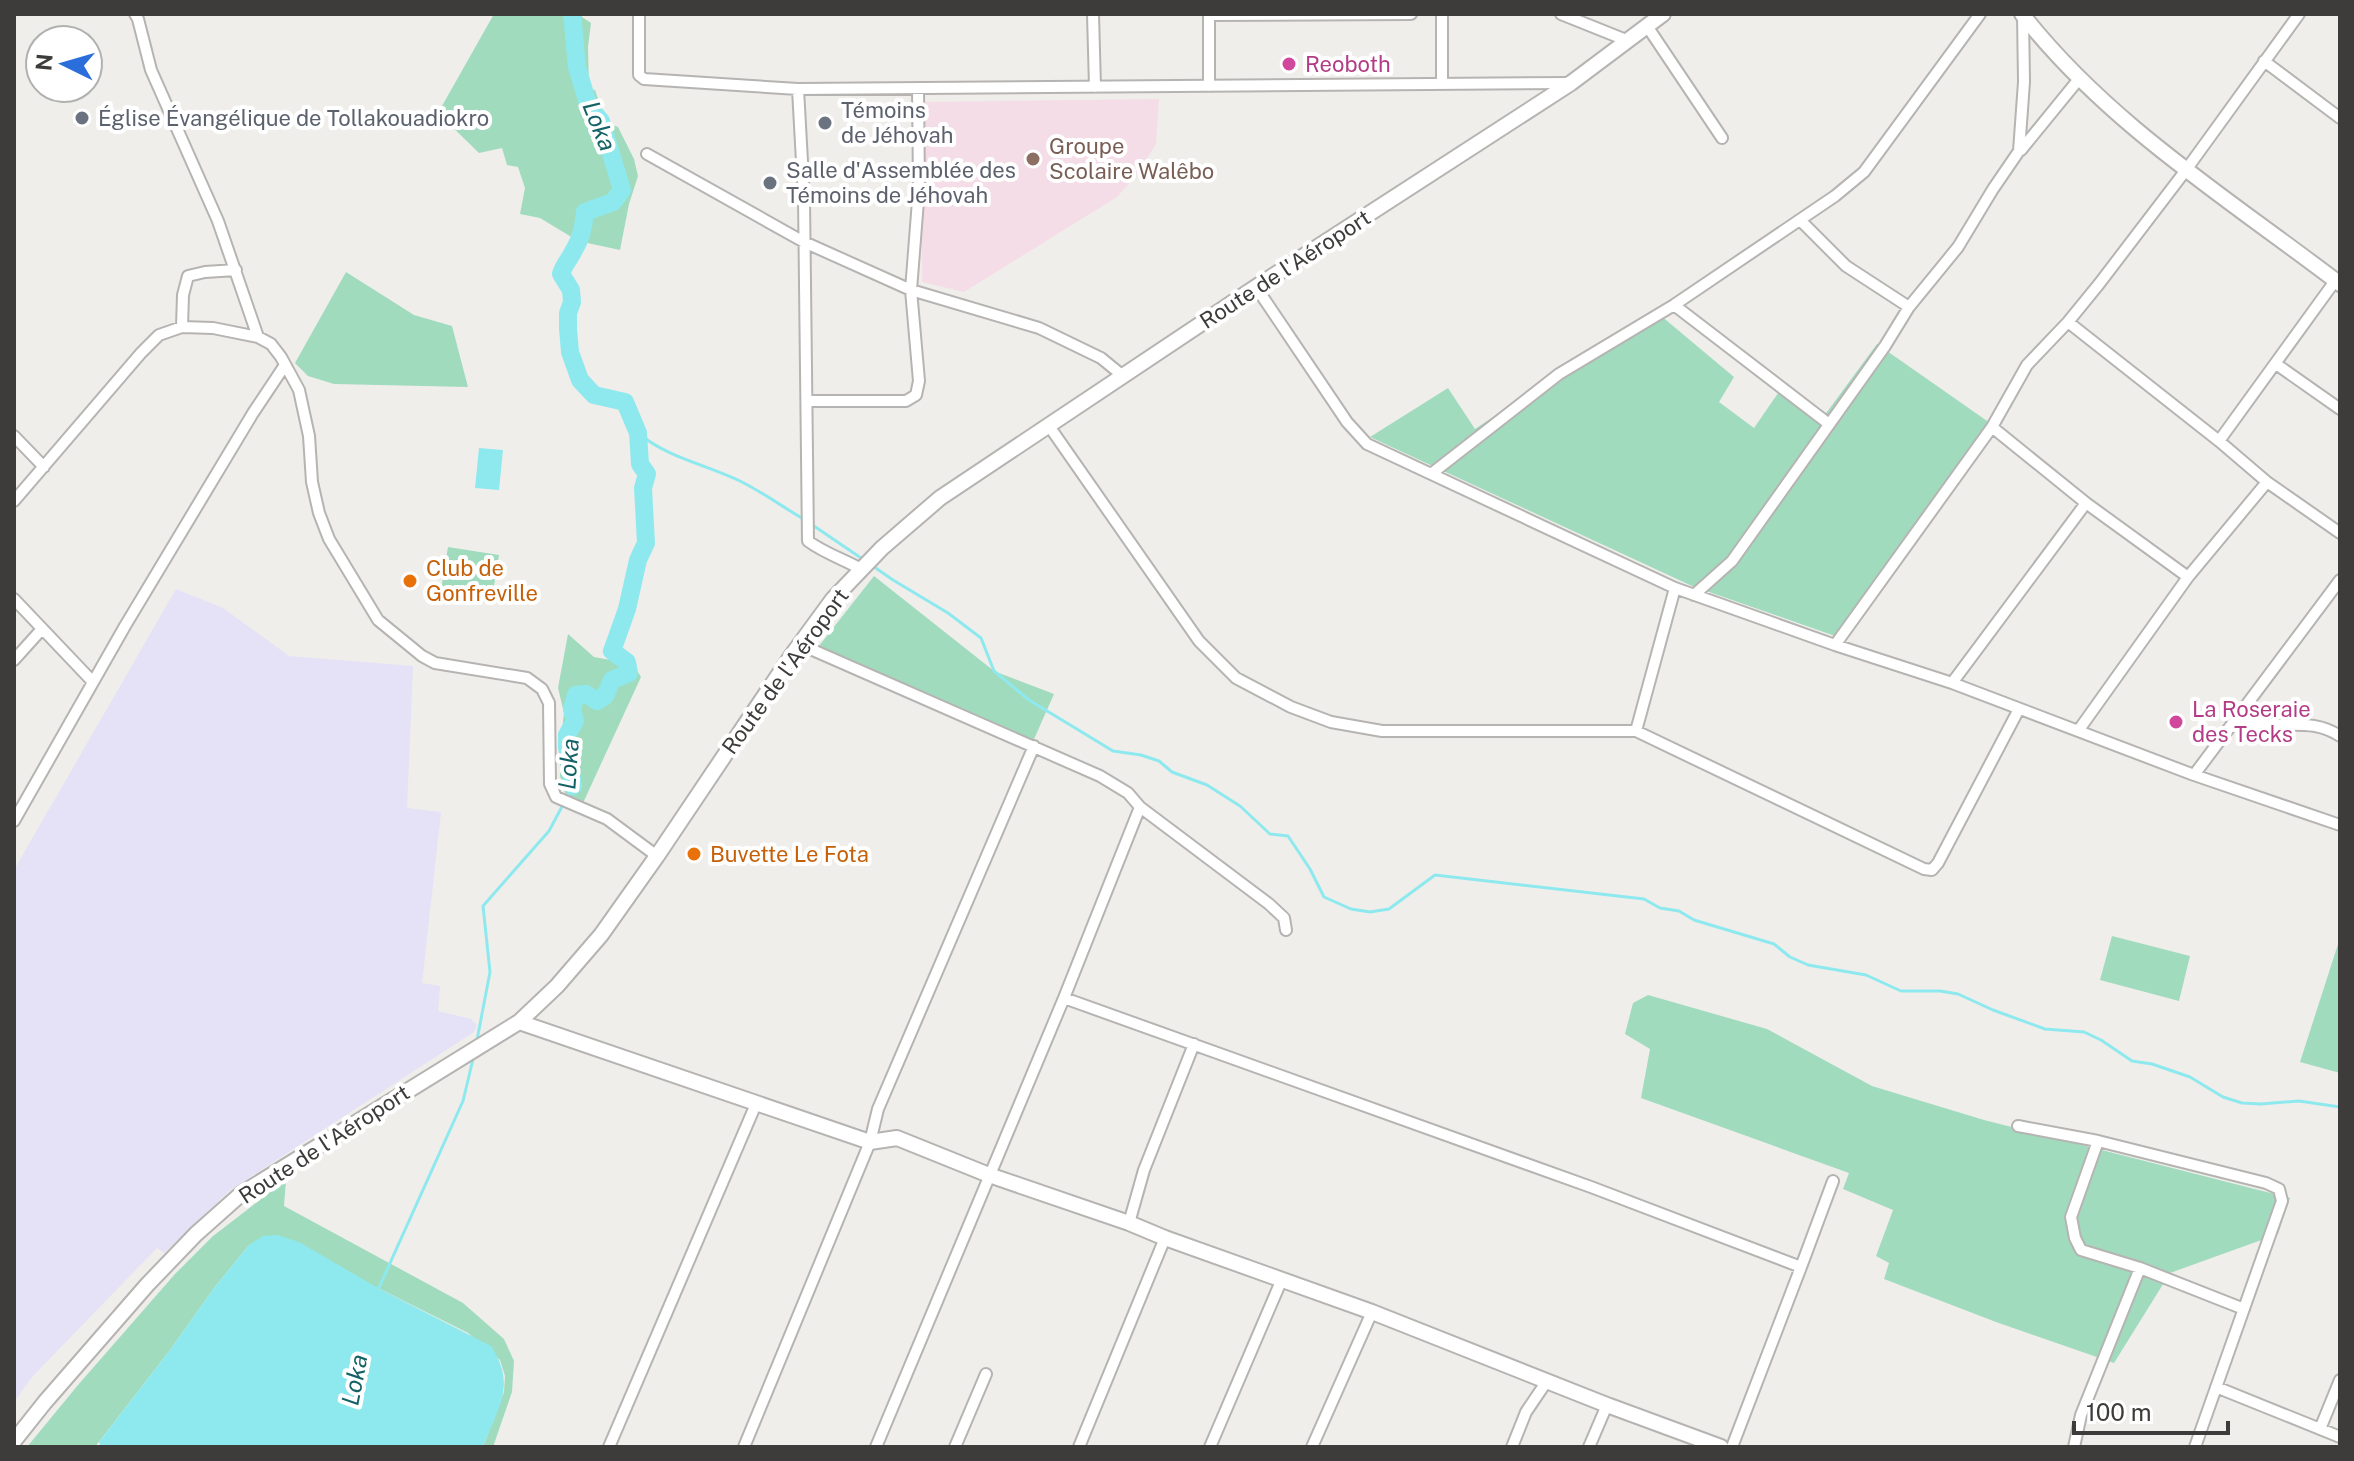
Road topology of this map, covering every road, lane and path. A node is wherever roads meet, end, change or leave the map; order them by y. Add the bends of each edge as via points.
1 (135, 14) edge
2 (639, 14) edge
3 (1093, 14) edge
4 (1322, 14) edge
5 (1411, 14) edge
6 (1442, 14) edge
7 (1561, 14) edge
8 (1663, 14) edge
9 (1980, 14) edge
10 (2299, 14) edge
11 (1209, 15) edge
12 (2022, 15) edge
13 (1647, 26) junction
14 (1626, 40) junction
15 (2264, 61) junction
16 (2079, 79) junction
17 (1571, 83) junction
18 (1442, 84) junction
19 (1209, 86) junction
20 (1095, 87) junction
21 (918, 88) junction
22 (798, 89) junction
23 (2340, 118) edge
24 (1722, 138) dead end
25 (2019, 151) junction
26 (647, 154) dead end
27 (2186, 170) junction
28 (1800, 220) junction
29 (804, 242) junction
30 (236, 270) junction
31 (2338, 283) edge
32 (1256, 287) junction
33 (911, 290) junction
34 (1674, 305) junction
35 (1909, 307) junction
36 (2068, 322) junction
37 (182, 327) junction
38 (258, 337) junction
39 (2276, 364) junction
40 (285, 365) junction
41 (1123, 376) junction
42 (807, 401) junction
43 (2340, 409) edge
44 (1829, 424) junction
45 (1049, 426) junction
46 (1992, 427) junction
47 (14, 436) edge
48 (2219, 441) junction
49 (44, 467) junction
50 (1431, 474) junction
51 (2267, 482) junction
52 (14, 501) edge
53 (2086, 503) junction
54 (2340, 533) edge
55 (861, 569) junction
56 (2188, 577) junction
57 (2340, 580) edge
58 (1675, 588) junction
59 (1694, 595) junction
60 (14, 599) edge
61 (42, 629) junction
62 (799, 644) junction
63 (1835, 645) junction
64 (14, 660) edge
65 (93, 682) junction
66 (1952, 683) junction
67 (2019, 709) junction
68 (2236, 720) junction
69 (1636, 731) junction
70 (2078, 731) junction
71 (2340, 736) edge
72 (1034, 746) junction
73 (2194, 775) junction
74 (1140, 807) junction
75 (14, 821) edge
76 (2340, 825) edge
77 (657, 856) junction
78 (1286, 930) dead end
79 (1064, 998) junction
80 (519, 1022) junction
81 (1194, 1044) junction
82 (756, 1104) junction
83 (2018, 1126) dead end
84 (2098, 1141) junction
85 (870, 1142) junction
86 (989, 1175) junction
87 (1833, 1181) dead end
88 (1129, 1223) junction
89 (1165, 1238) junction
90 (1801, 1267) junction
91 (2140, 1268) junction
92 (1282, 1279) junction
93 (2244, 1309) junction
94 (1372, 1312) junction
95 (986, 1374) dead end
96 (2340, 1380) edge
97 (1547, 1381) junction
98 (2216, 1387) junction
99 (1607, 1405) junction
100 (2320, 1429) junction
101 (2340, 1437) edge
102 (14, 1441) edge
103 (609, 1447) edge
104 (744, 1447) edge
105 (878, 1447) edge
106 (955, 1447) edge
107 (1079, 1447) edge
108 (1210, 1447) edge
109 (1312, 1447) edge
110 (1512, 1447) edge
111 (1589, 1447) edge
112 (1721, 1447) edge
113 (1732, 1447) edge
114 (2074, 1447) edge
115 (2195, 1447) edge

1 - 30 street via 151,70
2 - 22 street via 638,63 644,79
3 - 20 street
4 - 5 street
4 - 11 street
6 - 18 street
7 - 14 street
8 - 13 main road, Route de l'Aéroport
9 - 28 street via 1864,172
10 - 15 street
11 - 19 street
12 - 16 main road
12 - 25 street
13 - 14 main road, Route de l'Aéroport
13 - 24 street
14 - 17 main road, Route de l'Aéroport
15 - 23 street
15 - 27 street
16 - 25 street
16 - 27 main road
17 - 18 street
17 - 32 main road, Route de l'Aéroport
18 - 19 street
19 - 20 street
20 - 21 street
21 - 22 street
21 - 33 street via 919,188
22 - 29 street
25 - 35 street via 1958,247
26 - 29 street
27 - 31 main road
27 - 36 street
28 - 34 street
28 - 35 street via 1846,266
29 - 33 street
29 - 42 street
30 - 37 street via 188,276
30 - 38 street
31 - 39 street
32 - 41 main road, Route de l'Aéroport
32 - 50 street via 1367,444
33 - 41 street via 1039,328 1101,358
33 - 42 street via 916,395 906,401
34 - 44 street
34 - 50 street via 1559,374
35 - 44 street
36 - 46 street via 2027,365
36 - 48 street
37 - 38 street
37 - 49 street via 159,335 141,353
38 - 40 street via 271,344
39 - 43 street
39 - 48 street
40 - 65 street
40 - 77 street via 299,390 319,513 343,565 378,620 435,663 527,678 542,689 549,703 550,784 556,797 607,819
41 - 45 main road, Route de l'Aéroport
42 - 55 street via 808,541
44 - 59 street via 1732,561
45 - 55 main road, Route de l'Aéroport via 940,498
45 - 69 street via 1199,641 1236,678 1291,707 1331,722 1382,731
46 - 53 street
46 - 63 street
47 - 49 street
48 - 51 street
49 - 52 street
50 - 58 street
51 - 54 street
51 - 56 street
53 - 56 street
53 - 66 street
55 - 62 main road, Route de l'Aéroport
56 - 70 street
57 - 68 street
58 - 59 street
58 - 69 street
59 - 63 street
60 - 61 street
61 - 64 street
61 - 65 street
62 - 72 street
62 - 77 main road, Route de l'Aéroport
63 - 66 street
65 - 75 street
66 - 67 street
67 - 69 street via 1932,870
67 - 70 street
68 - 71 street via 2314,725
68 - 73 street
70 - 73 street
72 - 74 street via 1100,776
72 - 85 street via 878,1109
73 - 76 street
74 - 78 street via 1269,904 1284,918
74 - 79 street
77 - 80 main road, Route de l'Aéroport via 601,935
79 - 81 street
79 - 86 street
80 - 82 main road
80 - 102 main road, Route de l'Aéroport via 241,1194 147,1285
81 - 88 street
81 - 90 street
82 - 85 main road
82 - 103 street
83 - 84 street
84 - 91 street via 2071,1217 2075,1238 2081,1250
84 - 93 street via 2279,1189 2282,1201
85 - 86 main road via 897,1138
85 - 104 street
86 - 88 main road
86 - 105 street
87 - 90 street
88 - 89 main road
89 - 92 main road
89 - 107 street
90 - 113 street
91 - 93 street
91 - 114 street via 2081,1415
92 - 94 main road
92 - 108 street
93 - 98 street
94 - 97 main road
94 - 109 street
95 - 106 street
96 - 100 street
97 - 99 main road
97 - 110 street via 1526,1412
98 - 100 street
98 - 115 street
99 - 111 street
99 - 112 main road
100 - 101 street

